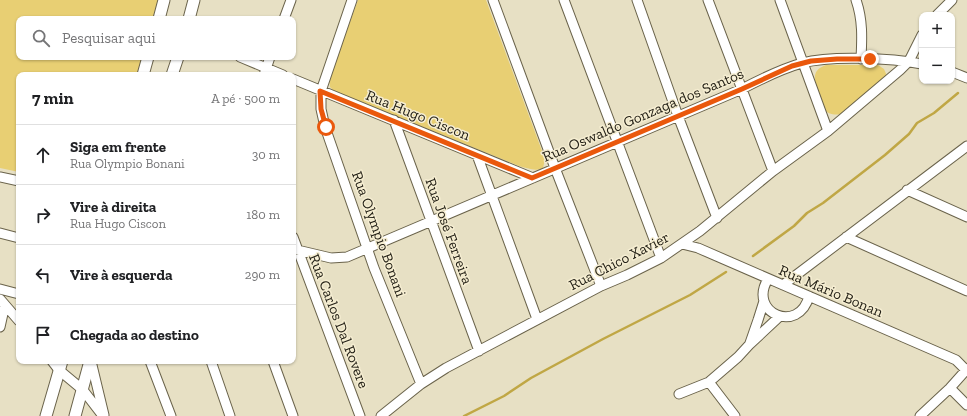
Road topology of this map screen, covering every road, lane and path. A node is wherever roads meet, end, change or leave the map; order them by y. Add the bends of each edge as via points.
1 (164, 0) edge
2 (194, 0) edge
3 (290, 0) edge
4 (352, 0) edge
5 (493, 0) edge
6 (564, 0) edge
7 (637, 0) edge
8 (708, 0) edge
9 (780, 0) edge
10 (856, 0) edge
11 (938, 0) edge
12 (952, 0) edge
13 (939, 12) edge
14 (159, 16) edge
15 (190, 16) edge
16 (285, 16) edge
17 (919, 41) edge
18 (861, 59) junction
19 (147, 60) edge
20 (177, 60) edge
21 (245, 60) edge
22 (269, 60) edge
23 (909, 61) junction
24 (804, 62) junction
25 (919, 63) edge
26 (265, 71) edge
27 (144, 72) edge
28 (173, 72) edge
29 (955, 73) edge
30 (967, 78) edge
31 (296, 80) edge
32 (742, 89) junction
33 (320, 91) junction
34 (678, 116) junction
35 (394, 120) junction
36 (828, 131) junction
37 (617, 142) junction
38 (967, 146) edge
39 (477, 155) junction
40 (555, 168) junction
41 (773, 171) junction
42 (0, 177) edge
43 (532, 178) junction
44 (16, 180) edge
45 (907, 190) junction
46 (493, 195) junction
47 (967, 217) edge
48 (717, 218) junction
49 (430, 222) junction
50 (0, 233) edge
51 (16, 237) edge
52 (846, 237) junction
53 (682, 244) junction
54 (296, 249) edge
55 (368, 249) junction
56 (296, 252) edge
57 (661, 258) junction
58 (768, 278) junction
59 (783, 285) junction
60 (601, 286) junction
61 (0, 289) edge
62 (967, 292) edge
63 (16, 293) edge
64 (809, 296) junction
65 (0, 298) edge
66 (764, 301) junction
67 (4, 309) edge
68 (780, 316) junction
69 (16, 319) edge
70 (538, 320) junction
71 (0, 327) edge
72 (749, 344) junction
73 (479, 351) junction
74 (90, 364) edge
75 (92, 364) edge
76 (151, 364) edge
77 (212, 364) edge
78 (274, 364) edge
79 (60, 365) edge
80 (966, 369) edge
81 (710, 382) junction
82 (421, 384) junction
83 (950, 388) junction
84 (82, 390) junction
85 (679, 394) dead end
86 (967, 405) edge
87 (46, 416) edge
88 (75, 416) edge
89 (104, 416) edge
90 (171, 416) edge
91 (230, 416) edge
92 (293, 416) edge
93 (360, 416) edge
94 (381, 416) edge
95 (735, 416) edge
96 (920, 416) edge

1 - 14 street
2 - 15 street
3 - 16 street
4 - 33 street
5 - 40 street
6 - 37 street
7 - 34 street
8 - 32 street
9 - 24 street
10 - 18 street via 862,27
11 - 13 street
12 - 13 street
17 - 23 street
18 - 23 street, Rua Oswaldo Gonzaga dos Santos
18 - 24 street, Rua Oswaldo Gonzaga dos Santos
19 - 27 street
20 - 28 street
21 - 26 street
22 - 26 street
23 - 25 street, Rua Oswaldo Gonzaga dos Santos
23 - 36 street, Rua Chico Xavier
24 - 32 street, Rua Oswaldo Gonzaga dos Santos
24 - 36 street
29 - 30 street
31 - 33 street, Rua Hugo Ciscon
32 - 34 street, Rua Oswaldo Gonzaga dos Santos
32 - 41 street
33 - 35 street, Rua Hugo Ciscon
33 - 55 street, Rua Olympio Bonani via 326,127
34 - 37 street, Rua Oswaldo Gonzaga dos Santos
34 - 48 street
35 - 39 street, Rua Hugo Ciscon
35 - 49 street, Rua José Ferreira
36 - 41 street, Rua Chico Xavier
37 - 40 street, Rua Oswaldo Gonzaga dos Santos
37 - 57 street
38 - 45 street
39 - 43 street, Rua Hugo Ciscon
39 - 46 street
40 - 43 street, Rua Oswaldo Gonzaga dos Santos
40 - 60 street
41 - 48 street, Rua Chico Xavier
42 - 44 street
43 - 46 street, Rua Oswaldo Gonzaga dos Santos
45 - 47 street
45 - 52 street
46 - 49 street, Rua Oswaldo Gonzaga dos Santos
46 - 70 street
48 - 53 street, Rua Chico Xavier
49 - 55 street, Rua Oswaldo Gonzaga dos Santos
49 - 73 street, Rua José Ferreira
50 - 51 street
52 - 59 street
52 - 62 street
53 - 57 street, Rua Chico Xavier
53 - 58 street, Rua Mário Bonan via 698,248
54 - 55 street, Rua Oswaldo Gonzaga dos Santos via 331,258 347,257
55 - 82 street, Rua Olympio Bonani
56 - 93 street, Rua Carlos Dal Rovere
57 - 60 street, Rua Chico Xavier
58 - 59 street, Rua Mário Bonan
58 - 66 street via 762,293
59 - 64 street, Rua Mário Bonan
60 - 70 street, Rua Chico Xavier
61 - 63 street
64 - 68 street via 807,304 796,315
64 - 80 street, Rua Mário Bonan via 956,360
65 - 67 street
66 - 68 street via 767,308
66 - 72 street
67 - 69 street
67 - 71 street
68 - 72 street
70 - 73 street, Rua Chico Xavier
72 - 81 street
73 - 82 street, Rua Chico Xavier
74 - 84 street
75 - 89 street
76 - 90 street
77 - 91 street
78 - 92 street
79 - 84 street
79 - 87 street
80 - 83 street
81 - 85 street
81 - 95 street
82 - 94 street, Rua Chico Xavier
83 - 86 street
83 - 96 street
84 - 88 street
84 - 89 street

